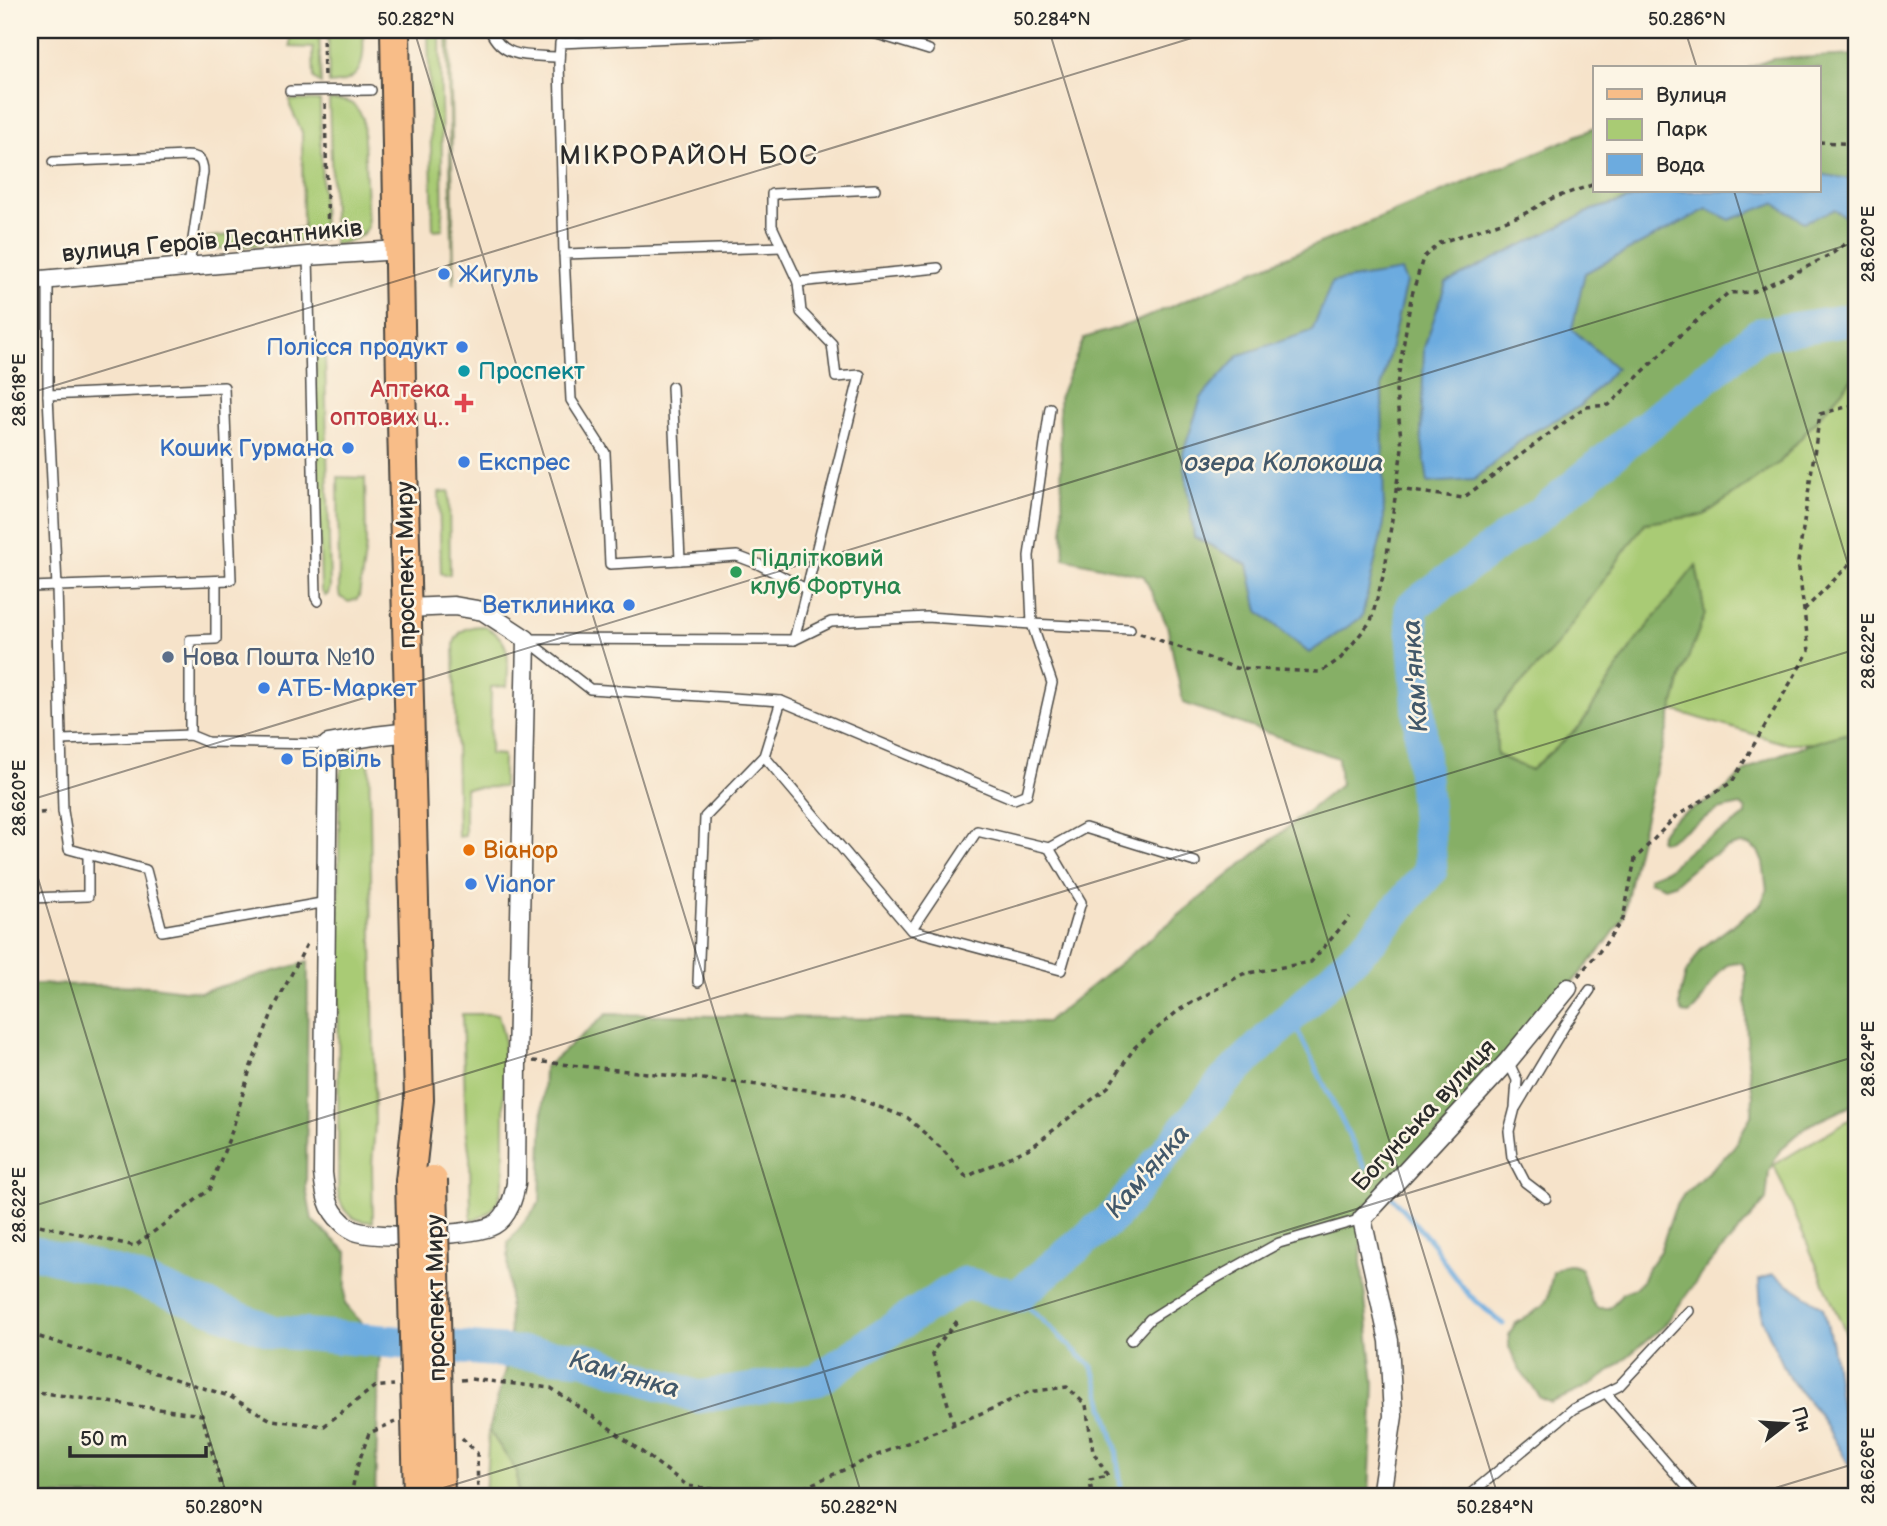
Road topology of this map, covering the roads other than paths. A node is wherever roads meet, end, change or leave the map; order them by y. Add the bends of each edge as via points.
1 (395, 30) edge
2 (490, 30) edge
3 (855, 30) edge
4 (864, 30) edge
5 (804, 31) edge
6 (929, 50) dead end
7 (559, 57) junction
8 (371, 90) dead end
9 (290, 91) dead end
10 (52, 162) dead end
11 (874, 189) dead end
12 (782, 247) junction
13 (399, 250) junction
14 (564, 254) junction
15 (308, 256) junction
16 (189, 267) junction
17 (938, 268) dead end
18 (39, 280) edge
19 (798, 282) junction
20 (672, 387) dead end
21 (48, 395) junction
22 (1050, 408) dead end
23 (680, 560) junction
24 (216, 581) junction
25 (30, 587) edge
26 (57, 587) junction
27 (806, 589) junction
28 (318, 601) dead end
29 (407, 608) junction
30 (1032, 624) junction
31 (1130, 629) road end
32 (526, 639) junction
33 (794, 640) junction
34 (781, 701) junction
35 (410, 732) junction
36 (190, 735) junction
37 (62, 740) junction
38 (337, 740) junction
39 (764, 756) junction
40 (1049, 848) junction
41 (88, 855) junction
42 (1195, 862) dead end
43 (30, 898) edge
44 (327, 902) junction
45 (911, 930) junction
46 (698, 982) dead end
47 (1568, 988) road end
48 (1590, 990) dead end
49 (1508, 1061) junction
50 (1515, 1108) junction
51 (421, 1180) junction
52 (1546, 1198) dead end
53 (1362, 1219) junction
54 (1689, 1311) dead end
55 (1131, 1340) dead end
56 (1605, 1393) junction
57 (418, 1496) edge
58 (440, 1496) edge
59 (1381, 1496) edge
60 (1468, 1496) edge
61 (1695, 1496) edge

1 - 13 main road, проспект Миру
2 - 7 lane via 495,42 512,53
3 - 5 lane
4 - 6 lane
5 - 7 lane via 560,43
7 - 14 lane
8 - 9 lane
10 - 16 lane via 201,159
11 - 12 lane via 772,194 772,226
12 - 14 lane
12 - 19 lane
13 - 15 street, вулиця Героїв Десантників
13 - 29 main road, проспект Миру
14 - 23 lane via 571,400 605,453 610,564
15 - 16 street, вулиця Героїв Десантників
15 - 28 lane
16 - 18 street, вулиця Героїв Десантників
17 - 19 lane
18 - 21 lane
19 - 27 lane via 801,313 832,344 835,377 860,375
20 - 23 lane
21 - 24 lane via 224,387 231,580
21 - 26 lane
22 - 30 lane via 1029,556
23 - 27 lane via 737,556
24 - 26 lane
24 - 36 lane via 216,639 190,640
25 - 26 lane
26 - 37 lane
27 - 33 lane
29 - 32 street via 454,606 483,611
29 - 35 main road, проспект Миру
30 - 31 lane
30 - 33 lane via 927,617 831,622
30 - 34 lane via 1052,683 1027,794 1014,799
32 - 33 lane
32 - 34 lane via 590,689
32 - 44 street via 516,1183 514,1197 497,1223 463,1233 377,1235 356,1231 332,1211 323,1173
34 - 39 lane
35 - 38 street
35 - 51 main road, проспект Миру
36 - 37 lane
36 - 38 lane via 208,743
37 - 41 lane via 63,811 69,849
38 - 44 street
39 - 45 lane
39 - 46 lane via 705,817
40 - 42 lane via 1085,828
40 - 45 lane via 978,831
40 - 45 lane via 1081,902 1061,970
41 - 43 lane via 88,896
41 - 44 lane via 146,870 162,931
47 - 49 street, Богунська вулиця
48 - 50 lane
49 - 50 lane via 1517,1080
49 - 53 street, Богунська вулиця
50 - 52 lane via 1509,1131 1512,1157 1525,1182
51 - 57 main road, проспект Миру, bridge
51 - 58 main road, проспект Миру, bridge
53 - 55 lane via 1279,1243 1150,1319
53 - 59 street, Богунська вулиця via 1389,1341 1393,1416
54 - 56 lane via 1619,1386
56 - 60 lane via 1573,1409
56 - 61 lane

